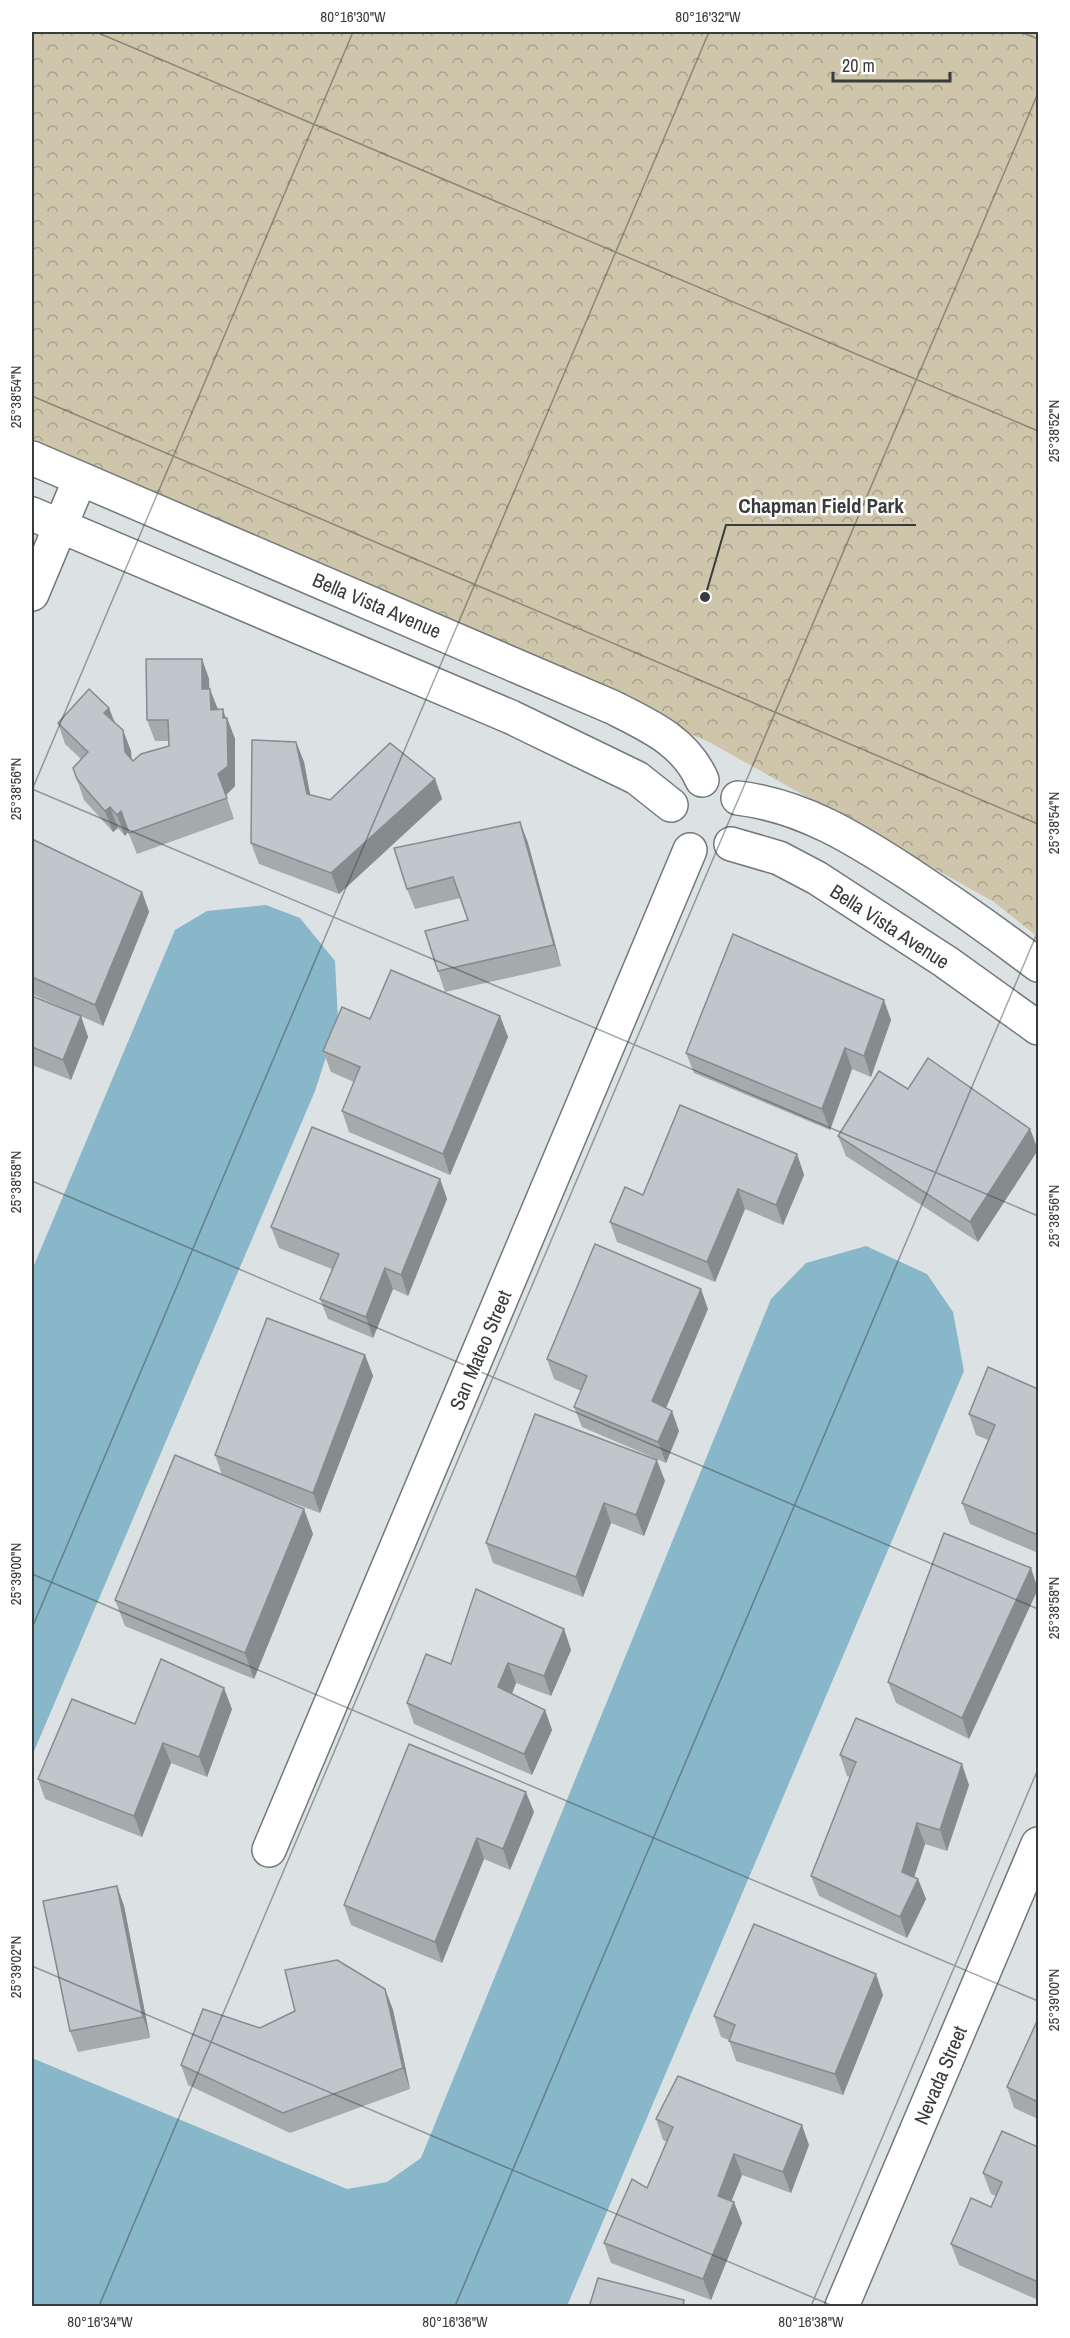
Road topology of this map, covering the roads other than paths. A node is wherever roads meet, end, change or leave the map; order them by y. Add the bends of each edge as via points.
1 (32, 458) edge
2 (80, 479) junction
3 (46, 520) edge
4 (32, 594) edge
5 (702, 780) junction
6 (738, 798) junction
7 (671, 805) junction
8 (731, 844) junction
9 (690, 850) junction
10 (1038, 965) edge
11 (1038, 1028) edge
12 (1038, 1844) edge
13 (269, 1850) dead end
14 (842, 2307) edge

1 - 2 street, Bella Vista Avenue
2 - 3 street
2 - 5 street, Bella Vista Avenue via 612,707 666,736 694,762
3 - 4 street
3 - 7 street via 520,721 637,778
5 - 6 street via 723,784
5 - 7 street via 683,789
6 - 8 street via 743,818
6 - 10 street via 793,809 853,837 940,893
7 - 9 street via 670,826
8 - 9 street via 710,854
8 - 11 street, Bella Vista Avenue via 778,858 818,878
9 - 13 street, San Mateo Street
12 - 14 street, Nevada Street

